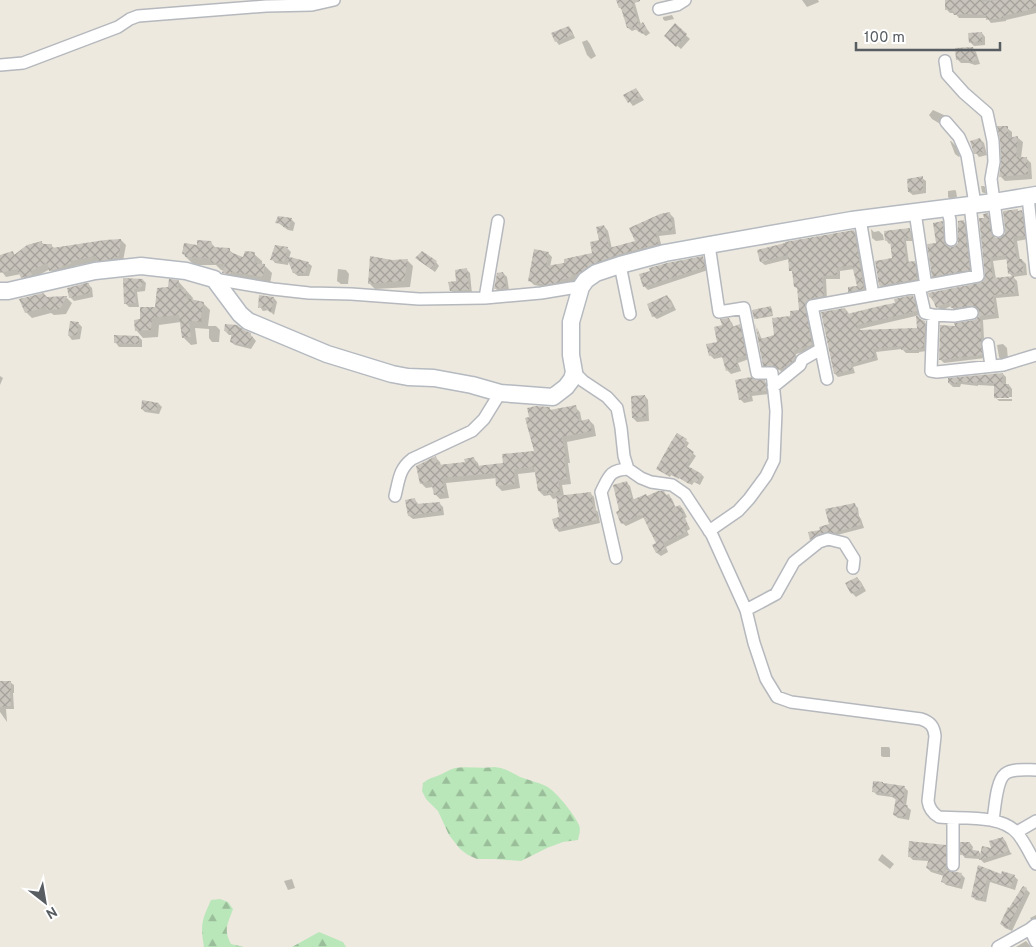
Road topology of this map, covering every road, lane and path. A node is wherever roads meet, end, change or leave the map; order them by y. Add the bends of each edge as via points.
1 (334, 0) edge
2 (685, 0) edge
3 (660, 8) dead end
4 (944, 61) dead end
5 (0, 65) edge
6 (946, 122) dead end
7 (1032, 196) edge
8 (994, 202) junction
9 (972, 205) junction
10 (947, 208) junction
11 (915, 212) junction
12 (860, 219) junction
13 (498, 221) dead end
14 (998, 231) dead end
15 (952, 240) dead end
16 (709, 245) junction
17 (620, 265) junction
18 (1036, 272) edge
19 (214, 279) junction
20 (922, 286) junction
21 (581, 287) junction
22 (0, 291) edge
23 (873, 295) junction
24 (485, 298) junction
25 (972, 313) dead end
26 (630, 314) dead end
27 (934, 315) junction
28 (988, 344) dead end
29 (821, 348) junction
30 (1036, 355) edge
31 (991, 366) junction
32 (574, 372) junction
33 (827, 379) dead end
34 (773, 387) junction
35 (500, 392) junction
36 (628, 469) junction
37 (395, 496) dead end
38 (709, 531) junction
39 (616, 558) dead end
40 (853, 568) dead end
41 (746, 610) junction
42 (1036, 770) edge
43 (953, 818) junction
44 (993, 820) junction
45 (1036, 821) edge
46 (1017, 832) junction
47 (953, 864) dead end
48 (1036, 864) edge
49 (1033, 927) edge
50 (1036, 942) edge
51 (998, 947) edge

1 - 5 street via 312,5 138,16 118,27 23,63
2 - 3 street
4 - 8 street via 947,74 987,113 993,141 991,179
6 - 9 street via 967,155
7 - 8 street
7 - 18 street
8 - 9 street
8 - 14 street
9 - 10 street
9 - 20 street via 978,276
10 - 11 street
10 - 15 street
11 - 12 street
11 - 20 street
12 - 16 street
12 - 23 street
13 - 24 street
16 - 17 street
16 - 34 street via 719,312 744,308 757,373 772,373
17 - 21 street via 596,273
17 - 26 street
19 - 22 street via 186,271 141,266 95,271
19 - 24 street via 309,293 419,299
19 - 35 street via 248,321 327,354 392,374 434,378
20 - 23 street
20 - 27 street via 925,313
21 - 24 street
21 - 32 street via 571,322
23 - 29 street via 812,306
25 - 27 street
27 - 31 street via 931,371
28 - 31 street
29 - 33 street
29 - 34 street via 802,360
30 - 31 street
32 - 35 street via 566,387 553,397
32 - 36 street via 617,408
34 - 38 street via 776,411 774,460 749,499
35 - 37 street via 484,419 472,431 407,463 402,469
36 - 38 street via 641,478 672,485 686,494
36 - 39 street via 617,469 601,492
38 - 41 street
40 - 41 street via 854,559 844,543 828,539 822,541 794,562 776,594
41 - 43 street via 766,679 778,696 791,702 928,721 934,728 928,806 939,817
42 - 44 street via 1005,774 1000,782
43 - 44 street
43 - 47 street
44 - 46 street
45 - 46 street
46 - 48 street
49 - 50 street
49 - 51 street

